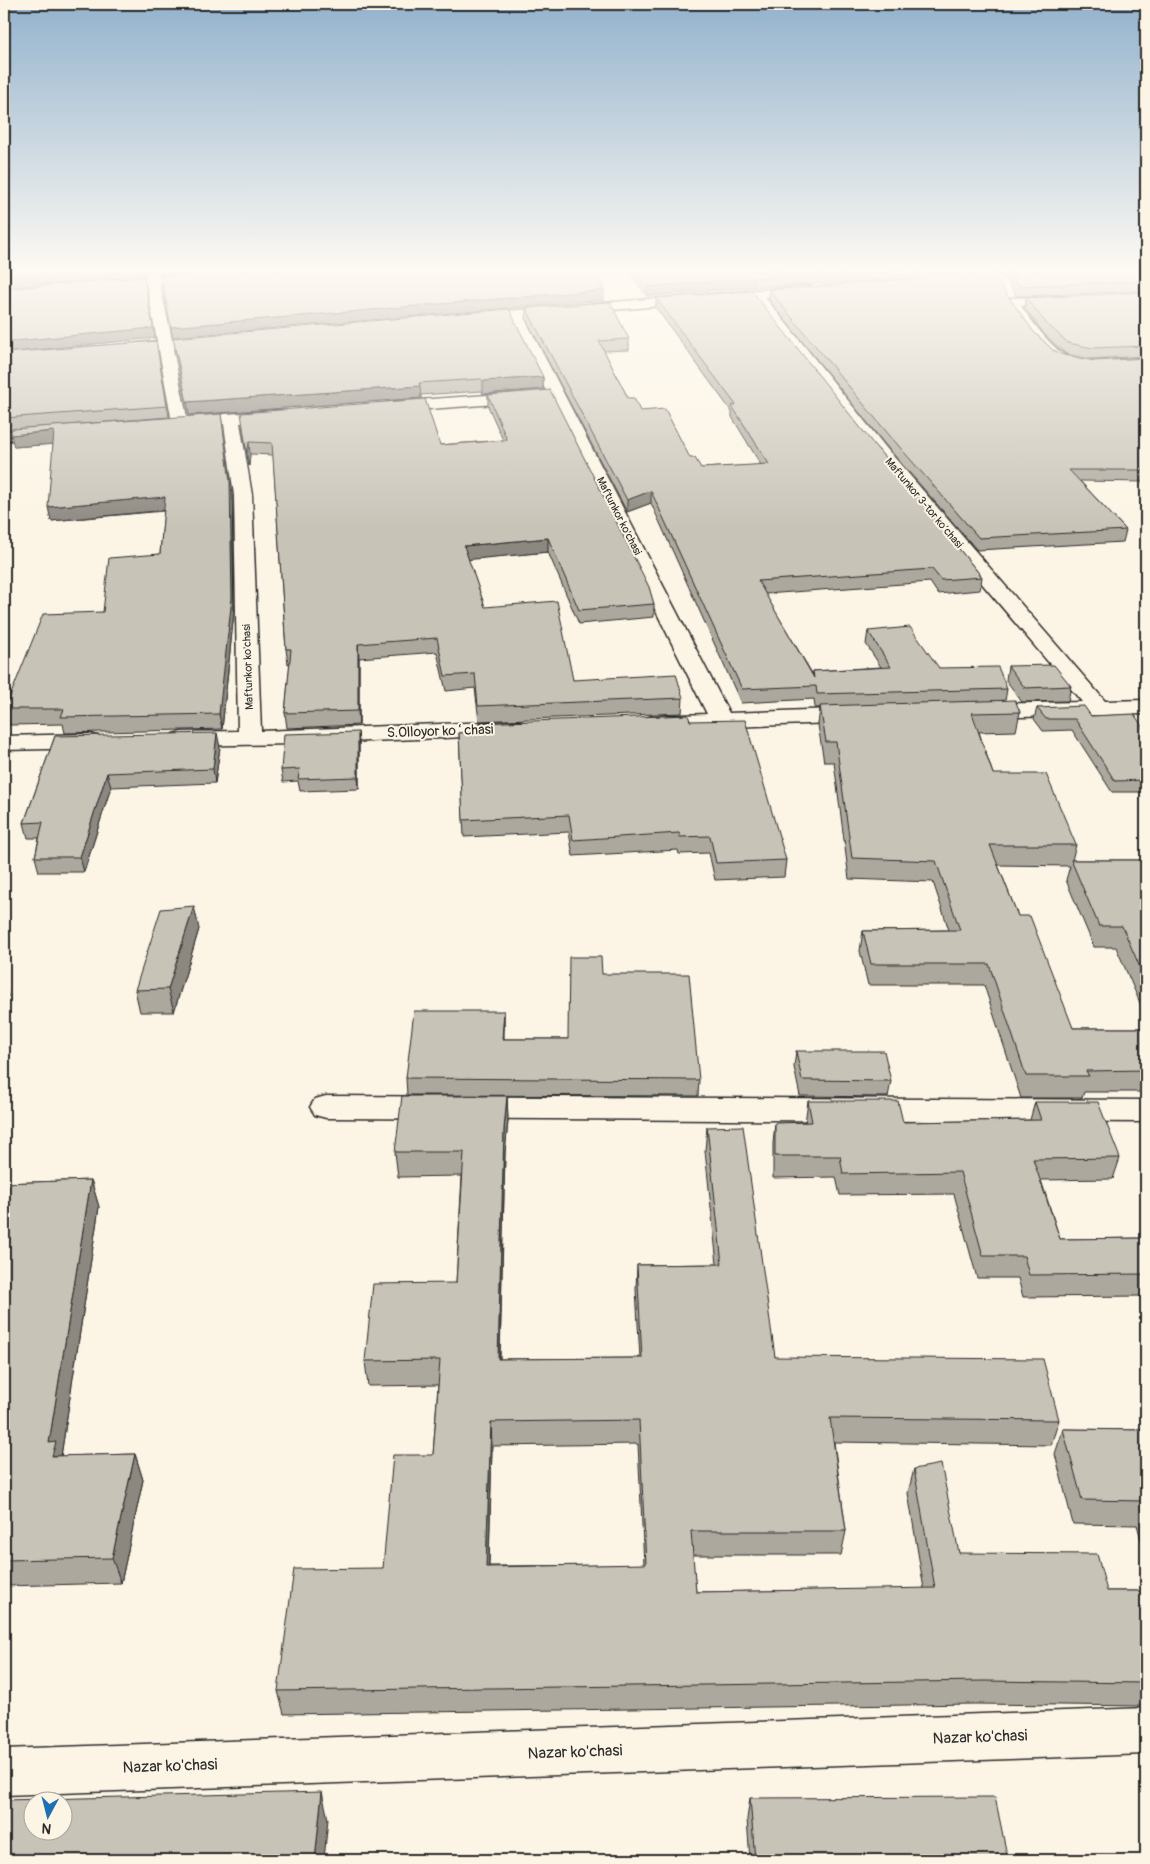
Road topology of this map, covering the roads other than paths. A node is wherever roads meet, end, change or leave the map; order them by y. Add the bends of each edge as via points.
1 (168, 357) edge
2 (536, 357) edge
3 (805, 357) edge
4 (1061, 357) edge
5 (1146, 362) edge
6 (555, 395) junction
7 (368, 408) edge
8 (290, 414) edge
9 (231, 418) junction
10 (180, 422) junction
11 (161, 424) edge
12 (63, 432) edge
13 (4, 436) edge
14 (1146, 707) edge
15 (1099, 708) junction
16 (964, 712) edge
17 (878, 714) edge
18 (721, 720) junction
19 (632, 723) edge
20 (544, 727) edge
21 (250, 738) junction
22 (112, 740) edge
23 (161, 740) edge
24 (4, 743) edge
25 (326, 1107) dead end
26 (1146, 1111) edge
27 (1146, 1731) edge
28 (4, 1772) edge

1 - 10 street
2 - 6 street, Maftunkor ko'chasi
3 - 15 street, Maftunkor 3-tor koʼchasi via 881,453
4 - 5 street via 1079,363
6 - 7 street
6 - 18 street, Maftunkor ko'chasi
8 - 9 street
9 - 10 street
9 - 21 street, Maftunkor ko'chasi via 243,500
10 - 11 street
12 - 13 street
14 - 15 street
15 - 16 street
17 - 18 street
18 - 19 street
20 - 21 street, S.Olloyor koʻchasi
21 - 23 street, S.Olloyor koʻchasi
22 - 24 street
25 - 26 street
27 - 28 street, Nazar ko'chasi

